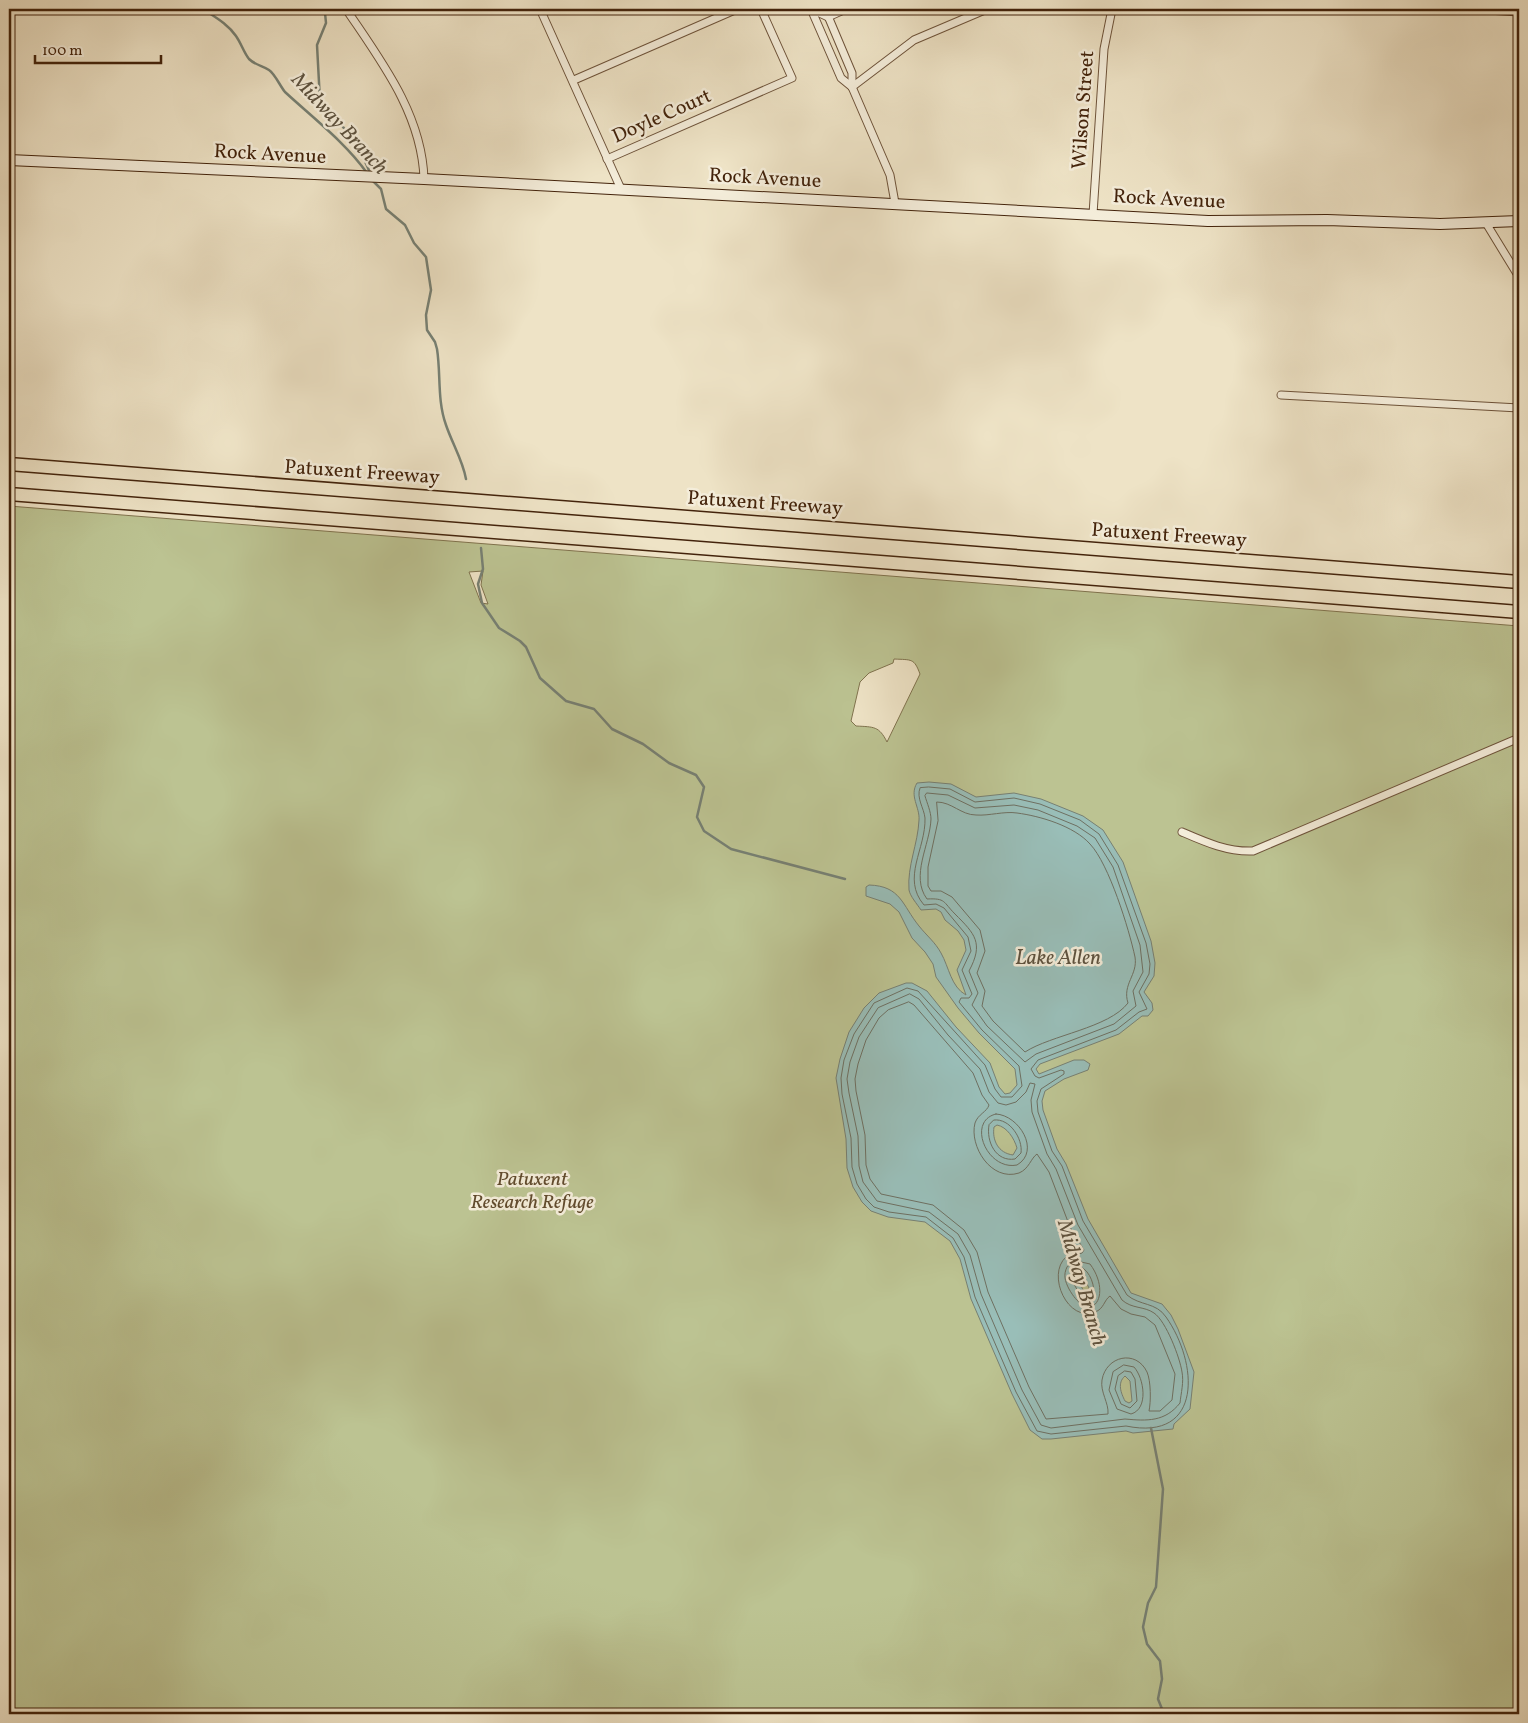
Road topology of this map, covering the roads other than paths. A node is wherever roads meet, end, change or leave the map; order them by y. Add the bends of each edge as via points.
1 (346, 9) edge
2 (540, 9) edge
3 (737, 9) edge
4 (761, 9) edge
5 (811, 9) edge
6 (824, 9) edge
7 (846, 9) edge
8 (987, 9) edge
9 (1112, 9) edge
10 (1472, 9) edge
11 (1519, 12) edge
12 (828, 17) junction
13 (574, 80) junction
14 (852, 87) junction
15 (607, 159) junction
16 (9, 160) edge
17 (424, 179) junction
18 (619, 185) junction
19 (894, 203) junction
20 (1093, 214) junction
21 (1519, 221) edge
22 (1486, 223) junction
23 (1519, 277) edge
24 (1281, 396) dead end
25 (1519, 408) edge
26 (9, 464) edge
27 (9, 494) edge
28 (1519, 582) edge
29 (1519, 612) edge
30 (1519, 738) edge
31 (1182, 832) dead end

1 - 17 street via 391,76 406,106 418,136
2 - 13 street, Doyle Court
3 - 13 street
4 - 15 street, Doyle Court via 792,78
5 - 12 street
5 - 14 street via 841,78
6 - 12 street
7 - 12 street
8 - 14 street via 914,40
9 - 20 street, Wilson Street via 1104,49
10 - 11 street
12 - 14 street via 852,73
13 - 15 street, Doyle Court
14 - 19 street via 890,175
15 - 18 street
16 - 17 street, Rock Avenue
17 - 18 street, Rock Avenue
18 - 19 street, Rock Avenue
19 - 20 street, Rock Avenue
20 - 22 street, Rock Avenue via 1208,221
21 - 22 street, Rock Avenue
22 - 23 street
24 - 25 street
26 - 28 highway, Patuxent Freeway
27 - 29 highway
30 - 31 street via 1252,851 1220,848

